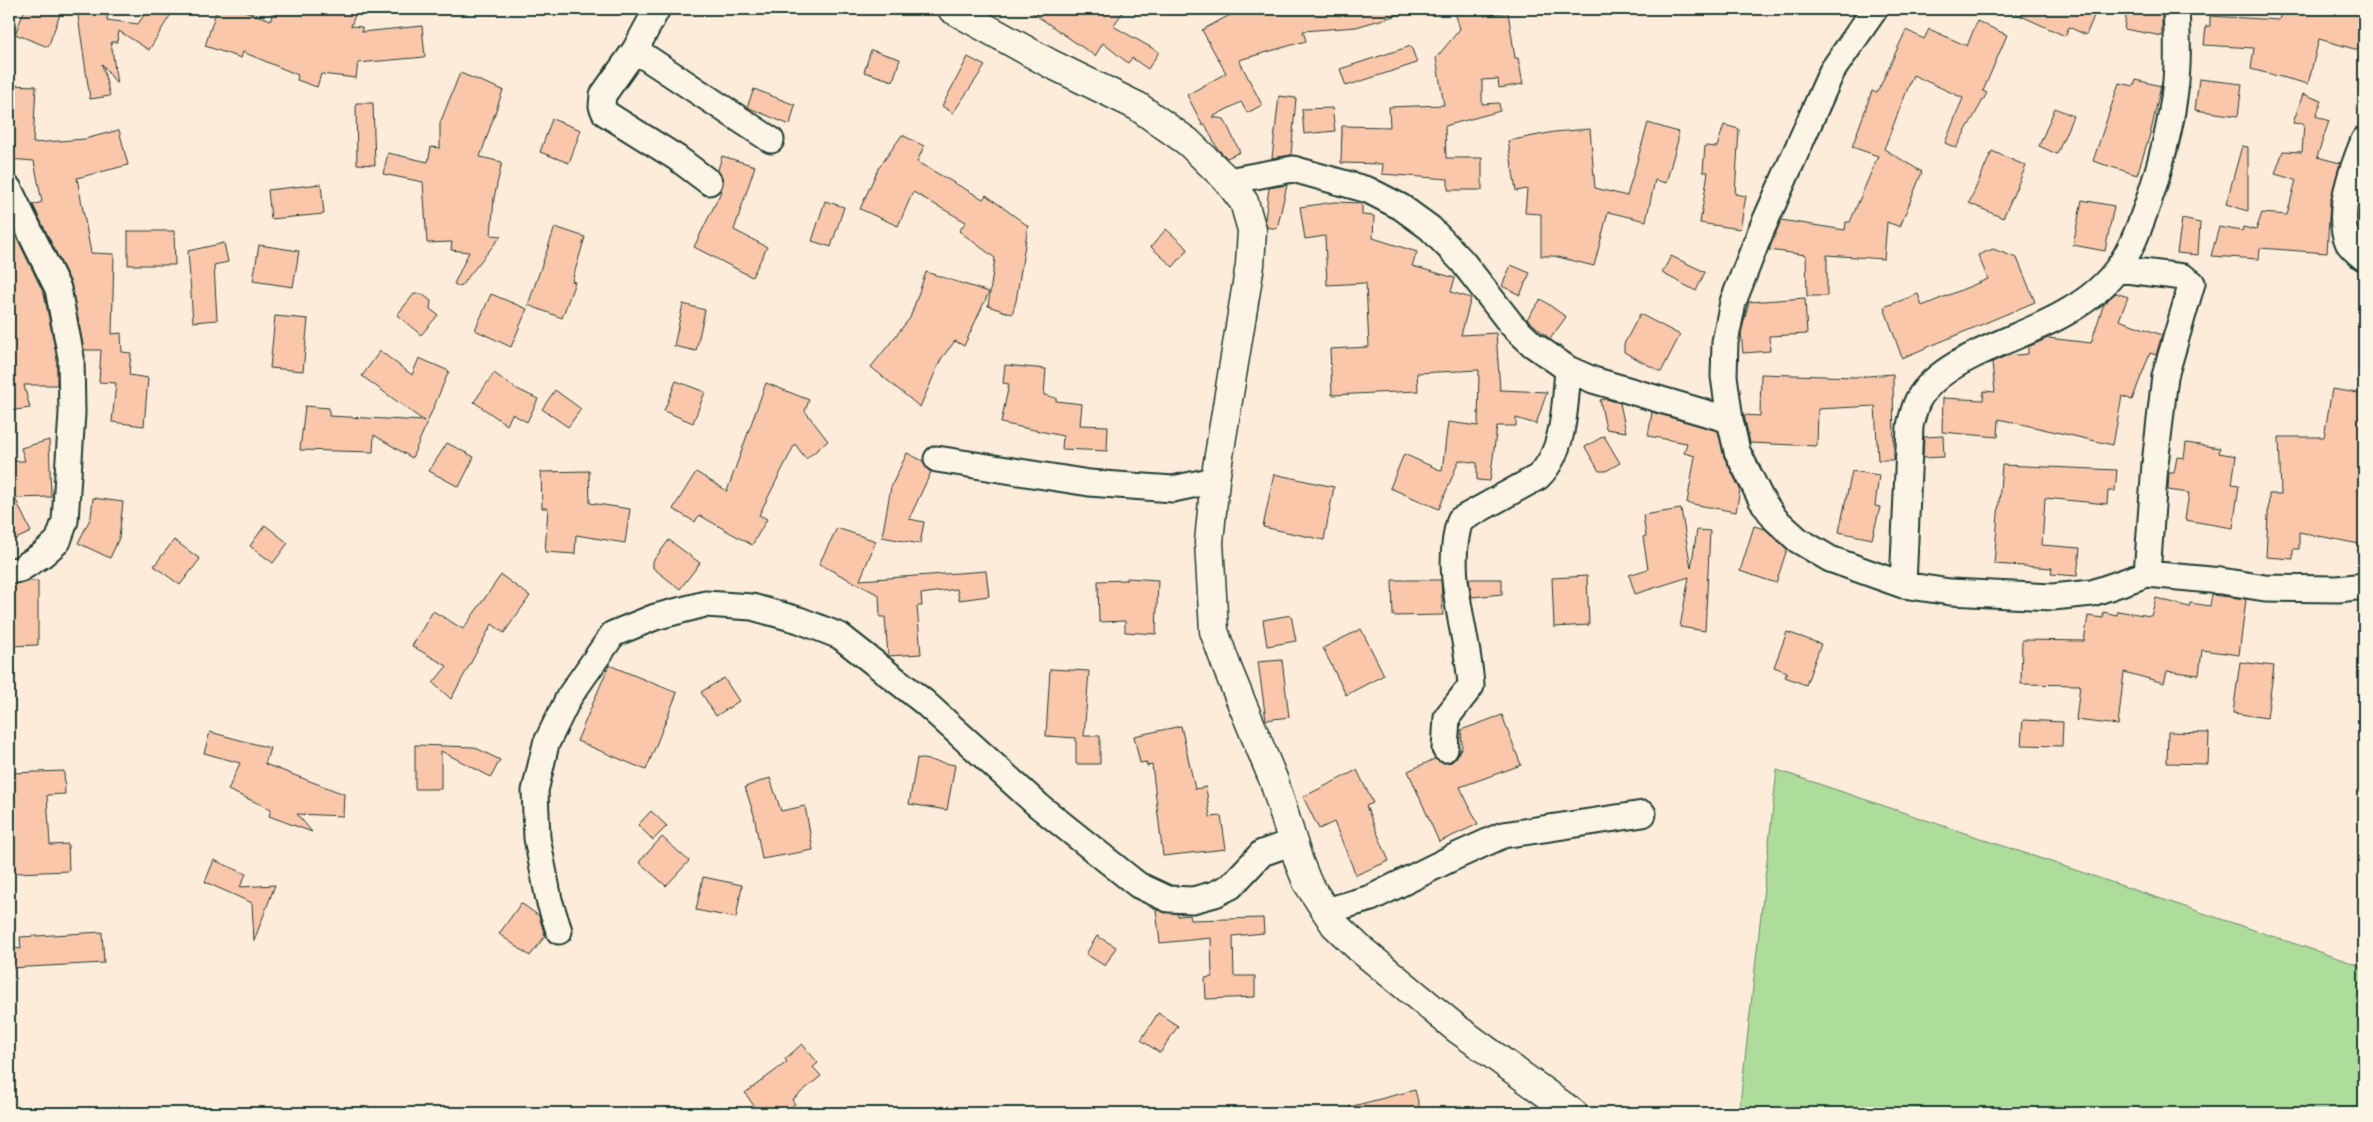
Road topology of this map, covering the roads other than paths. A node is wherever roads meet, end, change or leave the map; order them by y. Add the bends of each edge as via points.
1 (657, 9) edge
2 (952, 9) edge
3 (1875, 9) edge
4 (2176, 9) edge
5 (635, 50) junction
6 (771, 140) dead end
7 (2364, 140) edge
8 (1228, 181) junction
9 (709, 182) dead end
10 (9, 189) edge
11 (2364, 258) edge
12 (2118, 269) junction
13 (1568, 368) junction
14 (1730, 420) junction
15 (937, 459) dead end
16 (1215, 480) junction
17 (9, 571) edge
18 (2147, 574) junction
19 (1903, 585) junction
20 (2364, 586) edge
21 (1445, 749) dead end
22 (1643, 814) dead end
23 (1293, 842) junction
24 (1326, 911) junction
25 (559, 930) dead end
26 (1573, 1113) edge

1 - 5 street
2 - 8 main road via 1049,63 1137,106 1188,142
3 - 14 street via 1832,71 1733,302 1725,342 1724,376
4 - 12 street via 2177,65 2172,116 2161,164 2145,210 2133,243
5 - 6 street
5 - 9 street via 603,96 604,113
7 - 11 street via 2348,184 2344,220 2348,242
8 - 13 street via 1292,169 1368,190 1401,208 1430,228 1462,261 1532,344
8 - 16 main road via 1247,208 1252,230 1250,266
10 - 17 street via 58,290 71,357 72,413 66,514 58,541 20,570
12 - 18 street via 2183,277 2192,282 2165,376
12 - 19 street via 2097,291 2070,311 1956,364 1929,386 1918,400 1910,426
13 - 14 street via 1593,380
13 - 21 street via 1564,413 1548,468 1538,478 1460,520 1453,564 1471,686 1447,717
14 - 19 street via 1737,451 1761,499 1776,520 1798,540 1830,559
15 - 16 street via 1089,483 1173,488
16 - 23 main road via 1209,542 1214,631 1274,781
18 - 19 street via 2092,593 2052,597 1950,592
18 - 20 street via 2265,588
22 - 24 street via 1503,835 1371,898
23 - 24 main road via 1308,882
23 - 25 street via 1262,853 1232,886 1215,894 1193,900 1168,899 1138,884 1039,806 924,702 840,636 752,607 705,604 655,617 613,634 569,697 546,744 536,791 537,838 549,900
24 - 26 main road via 1335,925 1359,948 1456,1028

